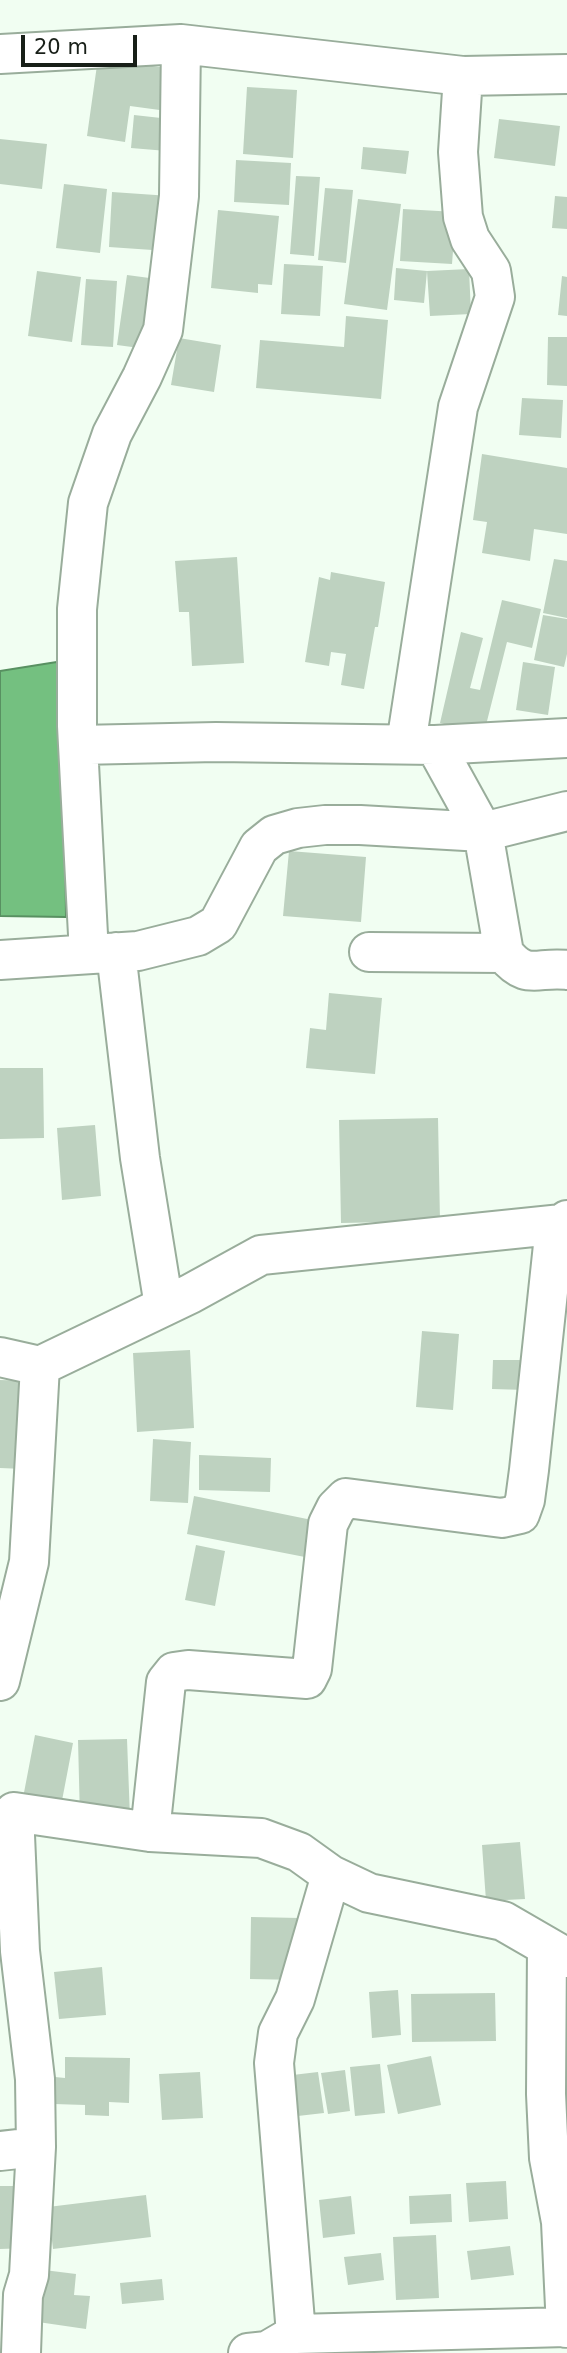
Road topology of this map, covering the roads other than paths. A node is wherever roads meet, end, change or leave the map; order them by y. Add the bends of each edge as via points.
1 (181, 44) junction
2 (0, 54) edge
3 (567, 74) edge
4 (463, 76) junction
5 (567, 738) edge
6 (79, 745) junction
7 (429, 753) junction
8 (567, 811) edge
9 (482, 828) junction
10 (369, 952) dead end
11 (102, 953) junction
12 (504, 953) junction
13 (0, 960) edge
14 (567, 971) edge
15 (564, 1222) edge
16 (164, 1306) junction
17 (0, 1357) edge
18 (40, 1366) junction
19 (0, 1681) edge
20 (7, 1806) edge
21 (150, 1832) junction
22 (331, 1875) junction
23 (557, 1953) edge
24 (18, 2149) edge
25 (15, 2275) edge
26 (566, 2328) edge
27 (296, 2334) junction
28 (21, 2353) edge
29 (248, 2353) edge

1 - 2 street
1 - 4 street
1 - 6 street via 179,196 163,330 112,435 88,503 77,609
3 - 4 street
4 - 7 street via 458,152 463,218 470,239 491,271 495,297 458,407
5 - 7 street
6 - 7 street via 216,742
6 - 11 street via 80,801
7 - 9 street
8 - 9 street
9 - 11 street via 325,825 274,835 259,847 218,925 169,945
9 - 12 street
10 - 12 street
11 - 13 street
11 - 16 street
12 - 14 street via 514,965 529,972
15 - 16 street via 261,1255
15 - 21 street via 553,1245 529,1470 520,1514 502,1518 346,1498 328,1524 312,1669 307,1679 188,1670 174,1672 166,1682
16 - 18 street
17 - 18 street
18 - 19 street via 29,1562
20 - 21 street
20 - 24 street via 35,2079
21 - 22 street via 261,1838 299,1852
22 - 23 street via 369,1893 503,1921
22 - 27 street via 295,1999 278,2033 274,2063
23 - 26 street via 546,2094 549,2158 561,2222
24 - 25 street
25 - 28 street via 23,2295
26 - 27 street
27 - 29 street via 267,2351

